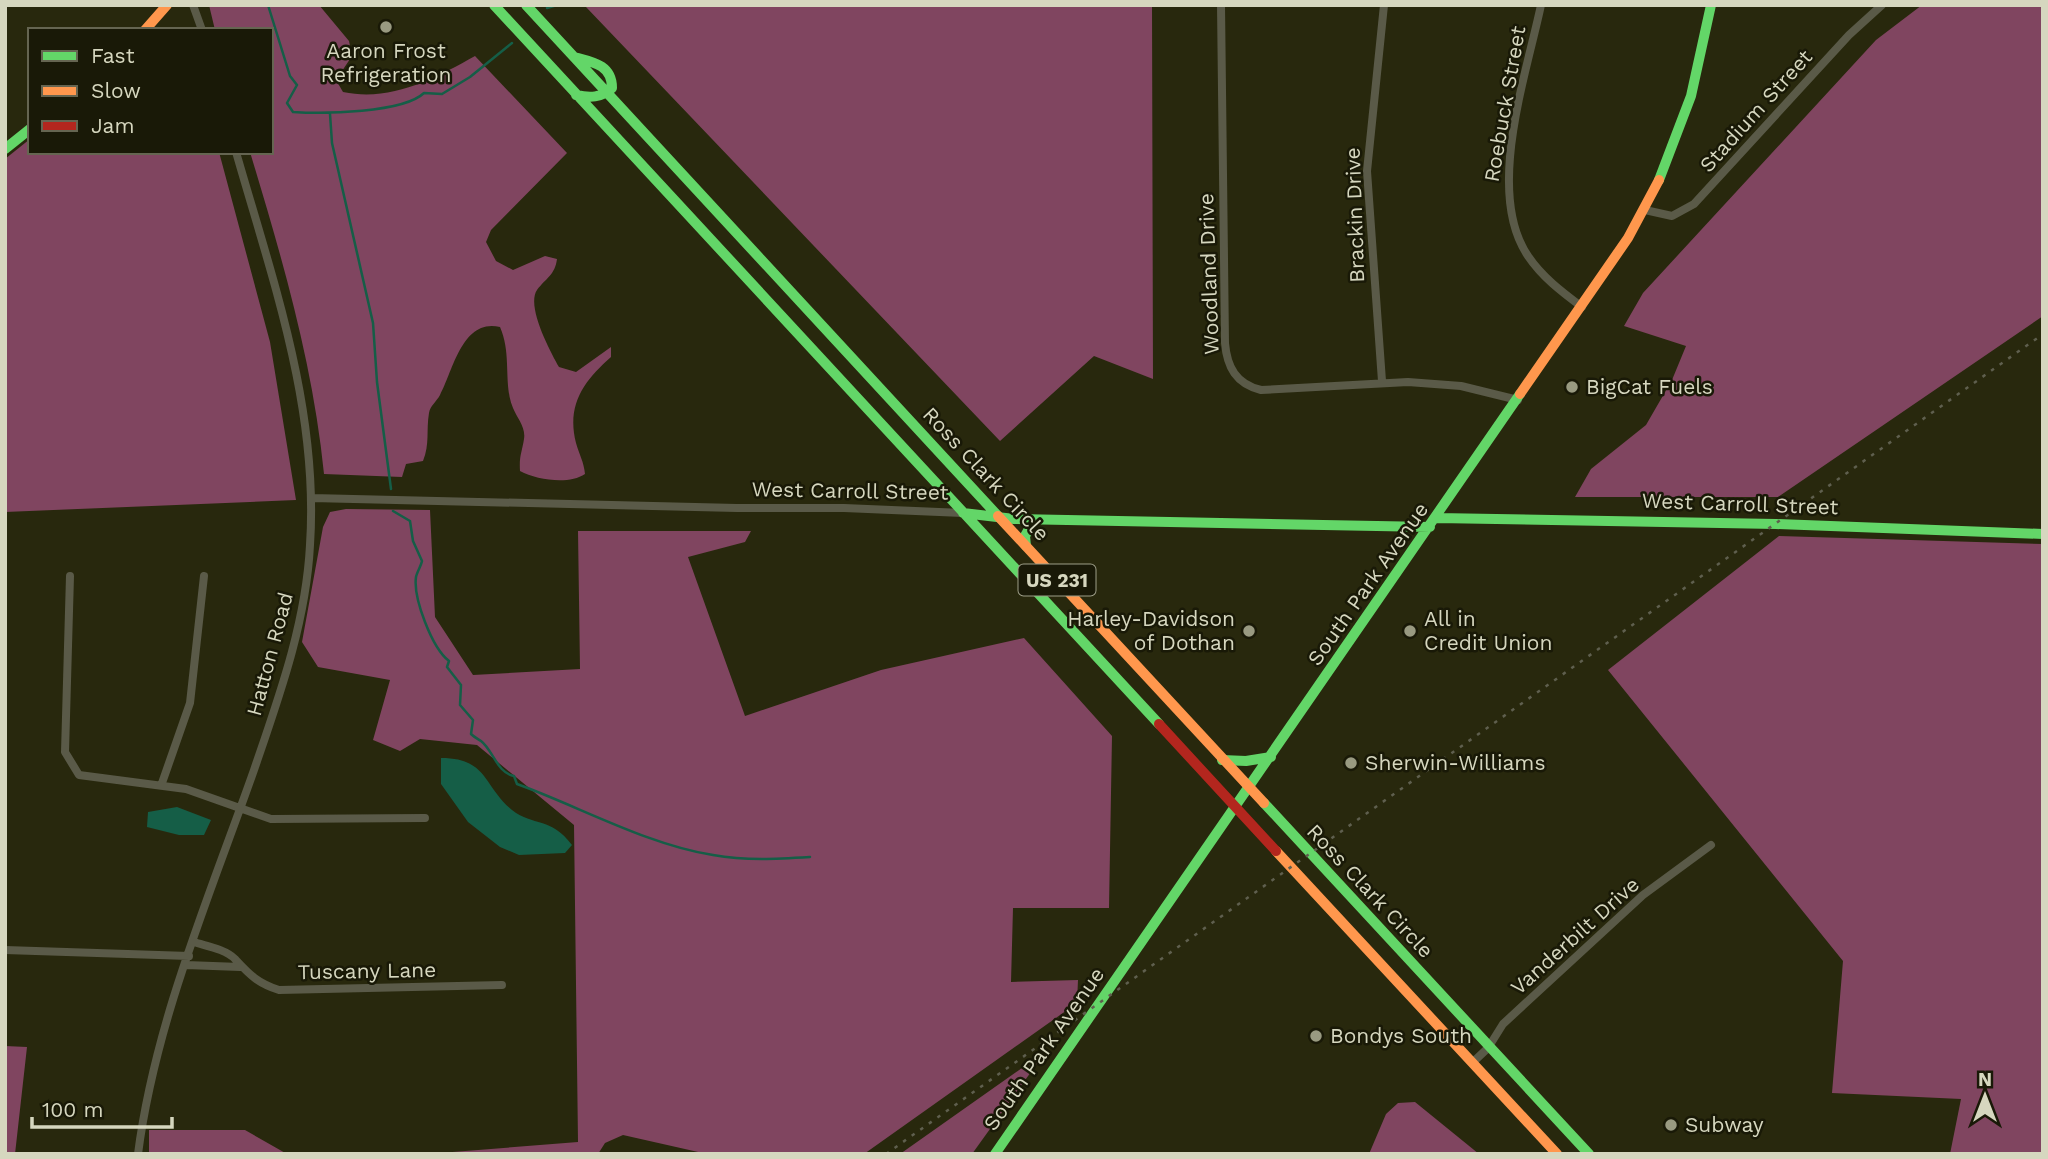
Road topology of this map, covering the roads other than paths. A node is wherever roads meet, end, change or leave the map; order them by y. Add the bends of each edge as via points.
1 (167, 5) edge
2 (193, 5) edge
3 (494, 5) edge
4 (526, 5) edge
5 (1221, 5) edge
6 (1384, 5) edge
7 (1541, 5) edge
8 (1711, 5) edge
9 (1882, 5) edge
10 (147, 28) edge
11 (201, 28) edge
12 (574, 57) junction
13 (607, 93) junction
14 (576, 95) junction
15 (28, 131) edge
16 (5, 149) edge
17 (237, 154) edge
18 (1645, 210) junction
19 (718, 213) junction
20 (701, 230) junction
21 (1582, 307) junction
22 (1382, 381) junction
23 (1518, 400) junction
24 (312, 498) junction
25 (963, 513) junction
26 (999, 517) junction
27 (1034, 520) junction
28 (1434, 522) junction
29 (2043, 534) edge
30 (1026, 547) junction
31 (70, 576) dead end
32 (204, 576) dead end
33 (1076, 601) junction
34 (1059, 617) junction
35 (1174, 707) junction
36 (1157, 723) junction
37 (1271, 757) junction
38 (1222, 760) junction
39 (162, 783) junction
40 (1248, 788) junction
41 (240, 807) junction
42 (1234, 807) junction
43 (425, 818) dead end
44 (1711, 845) dead end
45 (194, 942) junction
46 (5, 950) edge
47 (189, 956) junction
48 (186, 965) junction
49 (240, 967) junction
50 (502, 985) dead end
51 (1488, 1048) junction
52 (1472, 1063) junction
53 (138, 1154) edge
54 (995, 1154) edge
55 (1557, 1154) edge
56 (1589, 1154) edge

1 - 10 main road
2 - 11 street
3 - 14 main road, Ross Clark Circle / US 231
4 - 12 main road, Ross Clark Circle / US 231
5 - 22 street, Woodland Drive via 1225,343 1231,370 1244,384 1261,390
6 - 22 street, Brackin Drive via 1367,171
7 - 21 street, Roebuck Street via 1509,161 1508,205 1527,255
8 - 18 main road, South Park Avenue via 1685,119
9 - 18 street, Stadium Street via 1694,204 1672,216
12 - 13 main road, Ross Clark Circle / US 231
12 - 13 main road via 610,71 612,88
13 - 14 main road
13 - 19 main road, Ross Clark Circle / US 231
14 - 20 main road, Ross Clark Circle / US 231
15 - 16 main road
17 - 24 street, Hatton Road via 299,381
18 - 21 main road, South Park Avenue
19 - 20 main road
19 - 26 main road, Ross Clark Circle / US 231
20 - 25 main road, Ross Clark Circle / US 231
21 - 23 main road, South Park Avenue
22 - 23 street, Woodland Drive via 1451,384
23 - 28 main road, South Park Avenue
24 - 25 street, West Carroll Street
24 - 41 street, Hatton Road via 301,615 282,687
25 - 26 main road, West Carroll Street
25 - 34 main road, Ross Clark Circle / US 231
26 - 27 main road, West Carroll Street
26 - 30 main road, Ross Clark Circle / US 231
27 - 28 main road, West Carroll Street
27 - 30 main road
28 - 29 main road, West Carroll Street via 1776,524
28 - 37 main road, South Park Avenue
30 - 33 main road, Ross Clark Circle / US 231
31 - 39 street via 65,752 71,766 88,778
32 - 39 street via 190,703
33 - 34 main road
33 - 35 main road, Ross Clark Circle / US 231
34 - 36 main road, Ross Clark Circle / US 231
35 - 36 main road
35 - 38 main road, Ross Clark Circle / US 231
36 - 42 main road, Ross Clark Circle / US 231
37 - 38 main road
37 - 40 main road, South Park Avenue
38 - 40 main road, Ross Clark Circle / US 231
39 - 41 street
40 - 42 main road, South Park Avenue
40 - 51 main road, Ross Clark Circle / US 231
41 - 43 street via 271,819 297,821
41 - 45 street, Hatton Road
42 - 52 main road, Ross Clark Circle / US 231
42 - 54 main road, South Park Avenue
44 - 51 street, Vanderbilt Drive via 1643,895 1503,1024
45 - 47 street, Hatton Road
45 - 49 street, Tuscany Lane via 221,950
46 - 47 street
47 - 48 street, Hatton Road
48 - 49 street
48 - 53 street, Hatton Road via 156,1058
49 - 50 street, Tuscany Lane via 279,990
51 - 52 street, Vanderbilt Drive
51 - 56 main road, Ross Clark Circle / US 231
52 - 55 main road, Ross Clark Circle / US 231

